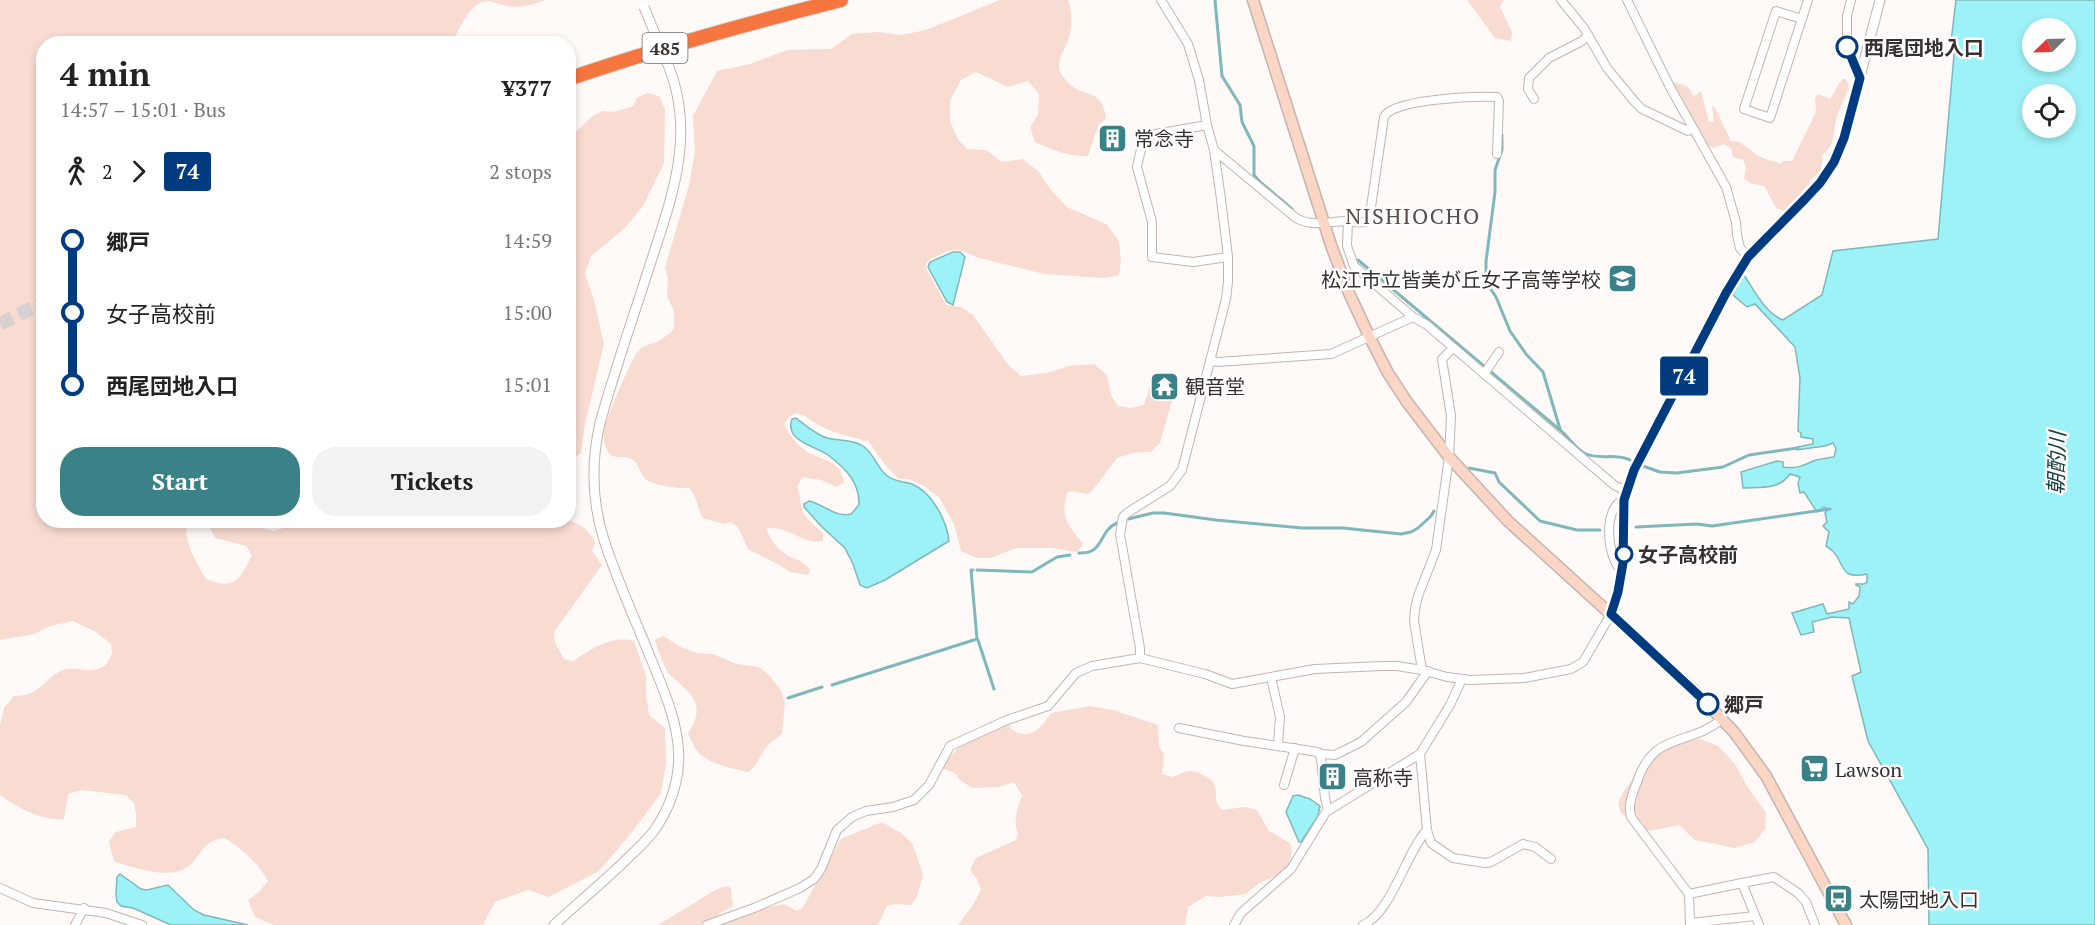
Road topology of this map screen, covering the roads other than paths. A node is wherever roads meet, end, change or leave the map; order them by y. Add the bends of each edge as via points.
1 (822, 0) edge
2 (841, 0) edge
3 (1161, 0) edge
4 (1253, 0) edge
5 (1561, 0) edge
6 (1628, 0) edge
7 (1808, 0) edge
8 (1851, 0) edge
9 (1880, 0) edge
10 (643, 4) edge
11 (1802, 19) junction
12 (763, 20) junction
13 (1588, 35) junction
14 (576, 76) edge
15 (1860, 78) junction
16 (1534, 99) dead end
17 (1207, 125) junction
18 (1688, 131) dead end
19 (1214, 150) junction
20 (1497, 154) dead end
21 (1348, 221) junction
22 (1324, 223) junction
23 (1228, 257) junction
24 (1748, 257) junction
25 (1413, 317) junction
26 (1370, 338) junction
27 (1453, 348) junction
28 (1499, 352) dead end
29 (1211, 361) junction
30 (1486, 371) junction
31 (1449, 457) junction
32 (1625, 496) junction
33 (1622, 571) junction
34 (1611, 614) junction
35 (1140, 658) junction
36 (1425, 671) junction
37 (1271, 677) junction
38 (1462, 679) junction
39 (1722, 719) junction
40 (1179, 728) dead end
41 (1278, 745) junction
42 (1295, 748) junction
43 (1320, 754) junction
44 (1419, 754) junction
45 (1284, 785) dead end
46 (1328, 810) junction
47 (1427, 830) junction
48 (1551, 859) dead end
49 (1742, 883) junction
50 (0, 888) edge
51 (1689, 894) junction
52 (84, 908) junction
53 (1755, 916) junction
54 (1690, 924) edge
55 (75, 925) edge
56 (142, 925) edge
57 (554, 925) edge
58 (707, 925) edge
59 (1234, 925) edge
60 (1363, 925) edge
61 (1760, 925) edge
62 (1815, 925) edge
63 (1846, 925) edge

1 - 12 highway
2 - 12 highway, 485
3 - 17 street via 1180,28 1194,61
4 - 22 main road
5 - 13 street
6 - 24 street via 1670,87 1726,187 1740,248
7 - 11 street
8 - 15 street via 1847,46
9 - 15 street
10 - 57 street, bridge via 672,74 680,108 679,164 600,423 595,501 604,540 671,708 679,769 656,829
11 - 11 street via 1770,118 1744,109 1776,10
12 - 14 highway, 485
13 - 16 street via 1549,58 1529,78 1528,89
13 - 18 street via 1606,68 1642,109
15 - 24 street via 1834,162 1820,183
17 - 19 street
17 - 23 street via 1144,136 1137,167 1152,222 1152,257 1193,262
19 - 22 street via 1296,218
19 - 23 street
20 - 21 street via 1496,96 1416,102 1388,111 1370,220
21 - 22 street
21 - 25 street via 1347,246 1354,266
22 - 26 main road
23 - 29 street via 1228,289
24 - 32 street via 1638,462
25 - 26 street
25 - 27 street
26 - 29 street via 1331,354
26 - 31 main road via 1407,402
27 - 30 street
27 - 31 street via 1442,359 1451,416
28 - 30 street
29 - 35 street via 1179,476 1165,490 1126,513 1122,521 1120,534
30 - 32 street
31 - 34 main road via 1508,520
31 - 36 street via 1436,550 1415,609 1415,632
32 - 33 street
32 - 33 street via 1614,507 1609,531 1614,560
33 - 34 street
34 - 38 street via 1583,662 1571,669 1524,678
34 - 39 main road
35 - 37 street via 1232,684
35 - 58 street via 1092,666 1076,673 1048,706 950,746 919,796 893,807 866,811 840,827 814,879
36 - 37 street via 1397,666 1315,669
36 - 38 street
36 - 43 street via 1406,702 1361,742 1335,755
37 - 41 street via 1280,717
38 - 44 street
39 - 51 street via 1711,729 1658,747 1640,771 1629,806 1631,817
39 - 63 main road via 1766,777
40 - 41 street
41 - 42 street
42 - 43 street
42 - 45 street
43 - 46 street
44 - 46 street
44 - 47 street
46 - 59 street via 1291,869 1241,913
47 - 48 street via 1431,843 1453,858 1491,862 1523,844 1535,847
47 - 60 street via 1385,904
49 - 51 street
49 - 53 street
49 - 62 street via 1774,877 1806,902
50 - 52 street via 33,903
51 - 54 street
52 - 55 street
52 - 56 street
53 - 54 street
53 - 61 street

